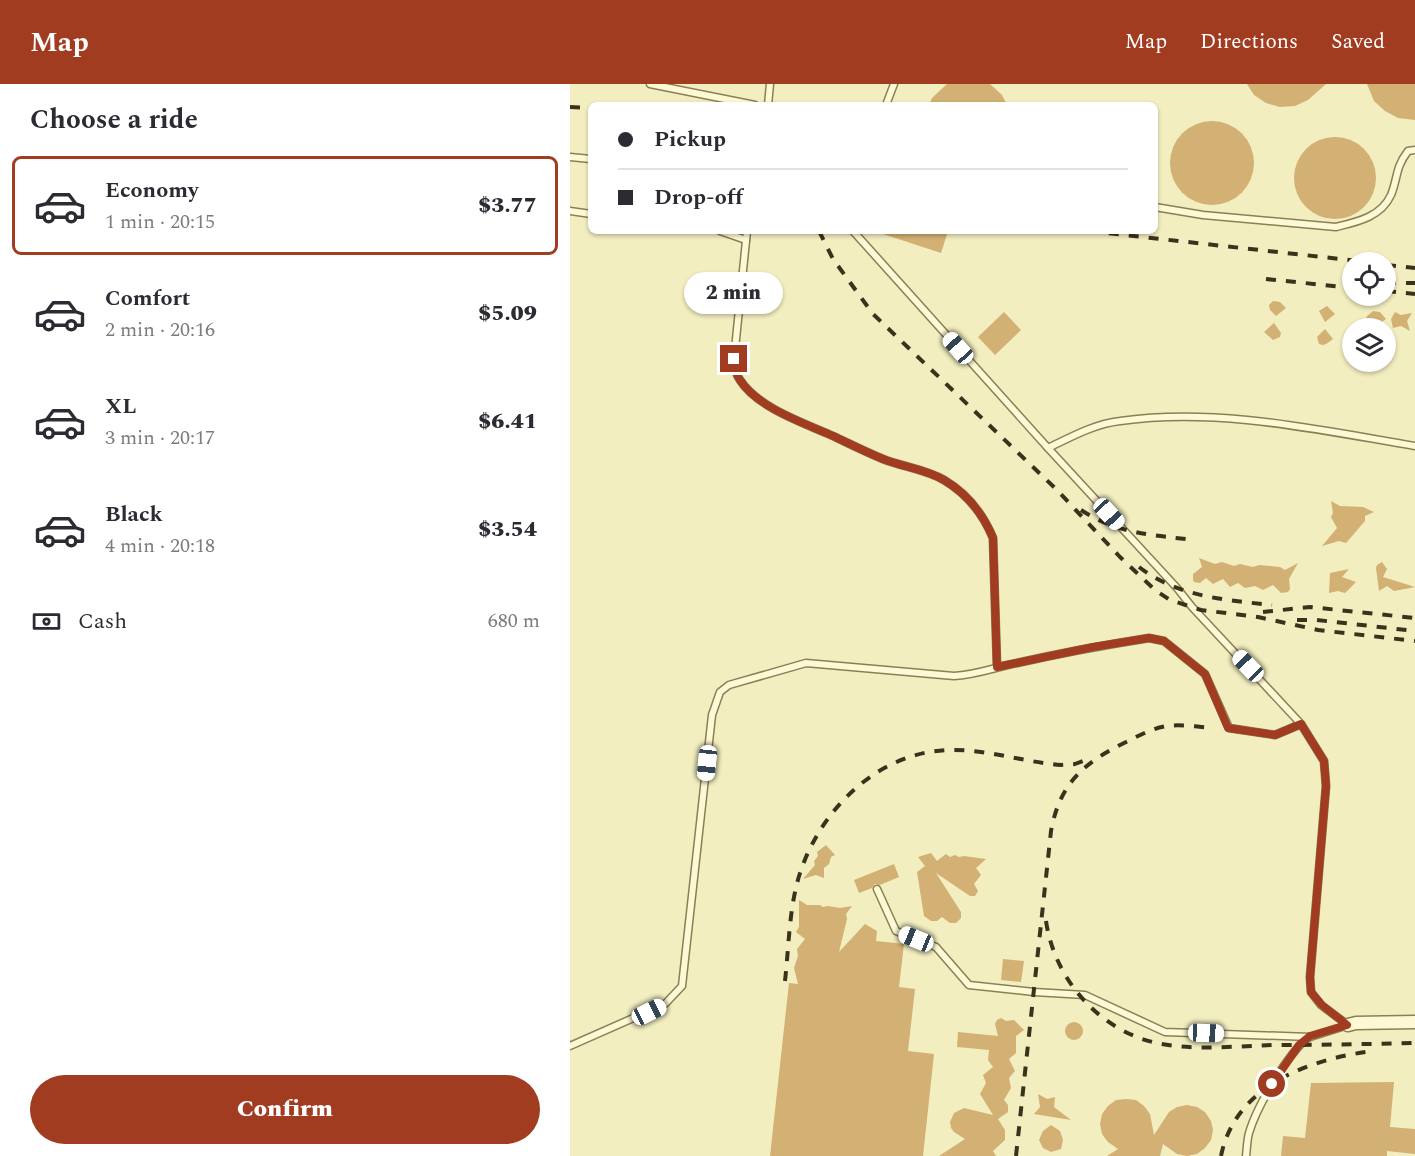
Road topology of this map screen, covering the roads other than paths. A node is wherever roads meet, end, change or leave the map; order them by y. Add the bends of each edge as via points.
1 (650, 84) edge
2 (770, 84) edge
3 (894, 84) edge
4 (740, 102) edge
5 (768, 102) edge
6 (887, 102) edge
7 (1415, 150) edge
8 (570, 157) edge
9 (588, 159) edge
10 (1158, 207) edge
11 (570, 212) edge
12 (588, 214) edge
13 (729, 234) edge
14 (747, 234) edge
15 (856, 234) edge
16 (746, 240) junction
17 (1415, 446) edge
18 (1048, 448) junction
19 (997, 667) junction
20 (1301, 724) junction
21 (877, 889) dead end
22 (1415, 1022) edge
23 (1347, 1025) junction
24 (1310, 1036) junction
25 (570, 1046) edge
26 (1246, 1156) edge

1 - 4 lane
2 - 5 lane
3 - 6 lane
7 - 10 lane via 1408,151 1399,163 1390,195 1378,212 1336,227
8 - 9 lane
11 - 12 lane
13 - 16 lane
14 - 16 lane
15 - 18 lane
16 - 19 lane via 735,372 751,392 774,410 884,459 926,471 968,498 993,538
17 - 18 lane via 1293,426 1201,417 1119,421 1085,430
18 - 20 lane
19 - 20 lane via 1149,638 1164,641 1205,674 1228,728 1275,735
19 - 25 lane via 954,676 806,663 729,685 720,692 712,715 682,986 665,1004
20 - 23 lane via 1324,761 1326,786 1311,992
21 - 24 lane via 896,931 936,947 969,985 1085,995 1165,1032
22 - 23 street
23 - 24 lane
24 - 26 lane via 1299,1045 1272,1084 1249,1133

